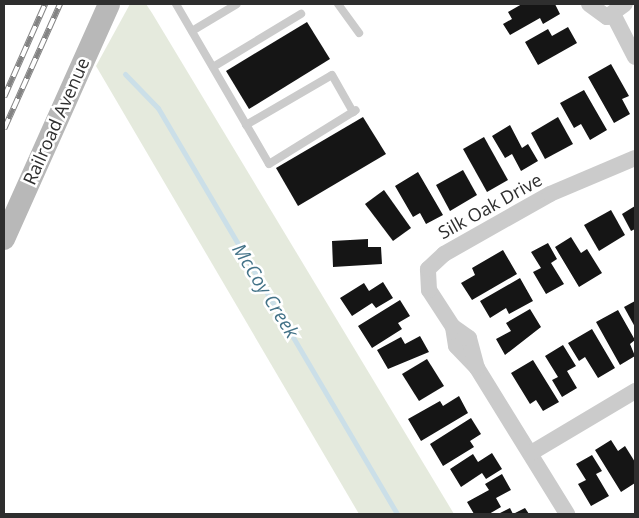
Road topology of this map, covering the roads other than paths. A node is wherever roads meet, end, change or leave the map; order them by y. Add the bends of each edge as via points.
1 (109, 4) edge
2 (176, 4) edge
3 (237, 4) edge
4 (338, 4) edge
5 (590, 4) edge
6 (620, 10) edge
7 (301, 14) dead end
8 (192, 31) junction
9 (359, 33) dead end
10 (635, 57) edge
11 (213, 67) junction
12 (246, 125) junction
13 (635, 158) edge
14 (4, 238) edge
15 (635, 391) edge
16 (530, 453) junction
17 (568, 514) edge

1 - 14 main road, Railroad Avenue
2 - 8 lane
3 - 8 lane
4 - 9 lane
5 - 6 street via 600,15
6 - 10 street
7 - 11 lane
8 - 11 lane
11 - 12 lane
12 - 12 lane via 332,75 355,111 269,164
13 - 16 street, Silk Oak Drive via 550,194 444,254 428,269 429,290 453,327 469,338 477,368
15 - 16 street
16 - 17 street, Silk Oak Drive

